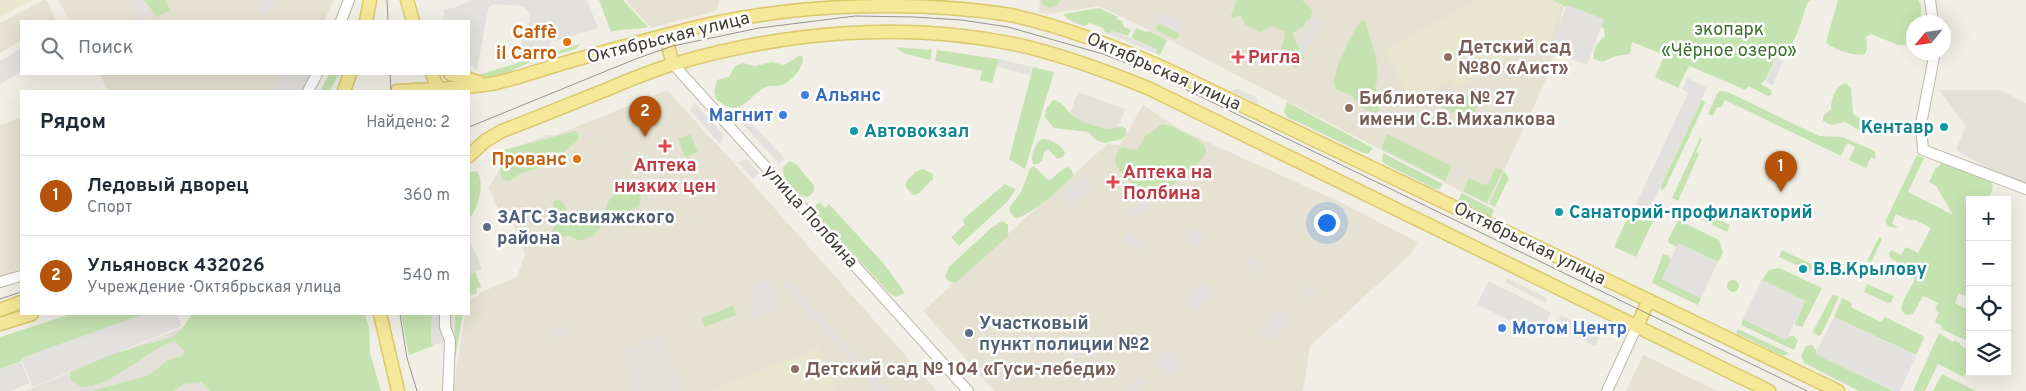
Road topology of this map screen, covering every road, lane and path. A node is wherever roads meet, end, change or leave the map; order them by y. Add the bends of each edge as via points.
1 (349, 0) edge
2 (370, 0) edge
3 (407, 0) edge
4 (1930, 0) edge
5 (1931, 15) edge
6 (340, 20) edge
7 (366, 20) edge
8 (412, 20) edge
9 (665, 35) junction
10 (1933, 60) edge
11 (674, 64) junction
12 (316, 75) edge
13 (350, 75) edge
14 (432, 75) edge
15 (453, 75) edge
16 (494, 83) junction
17 (309, 90) edge
18 (344, 90) edge
19 (439, 90) edge
20 (470, 155) edge
21 (2026, 189) edge
22 (20, 276) edge
23 (0, 282) edge
24 (1649, 300) junction
25 (20, 302) edge
26 (0, 310) edge
27 (29, 315) edge
28 (370, 315) edge
29 (380, 315) edge
30 (384, 315) edge
31 (445, 315) edge
32 (0, 324) edge
33 (1637, 326) junction
34 (383, 331) junction
35 (389, 358) junction
36 (398, 391) edge
37 (448, 391) edge
38 (968, 391) edge
39 (1607, 391) edge
40 (1769, 391) edge
41 (1838, 391) edge

1 - 6 street
2 - 7 main road
3 - 8 main road
4 - 5 street
9 - 11 main road, улица Полбина
9 - 16 main road, Октябрьская улица
9 - 24 main road, Октябрьская улица via 737,18 862,4 935,6 1031,20 1103,42 1164,68
10 - 21 street via 1921,124 1923,150
11 - 20 main road, Октябрьская улица via 502,131
11 - 33 main road, Октябрьская улица via 781,41 882,31 965,36 1061,56 1150,89
11 - 38 street, улица Полбина
12 - 17 street
13 - 18 main road
14 - 19 main road
15 - 16 main road
16 - 19 main road, Октябрьская улица
22 - 23 street
24 - 33 main road
24 - 41 main road, Октябрьская улица
25 - 26 main road
27 - 32 main road
28 - 35 main road
29 - 34 main road
30 - 34 main road
31 - 37 street via 450,340
33 - 39 street
33 - 40 main road, Октябрьская улица
34 - 35 main road
35 - 36 main road

